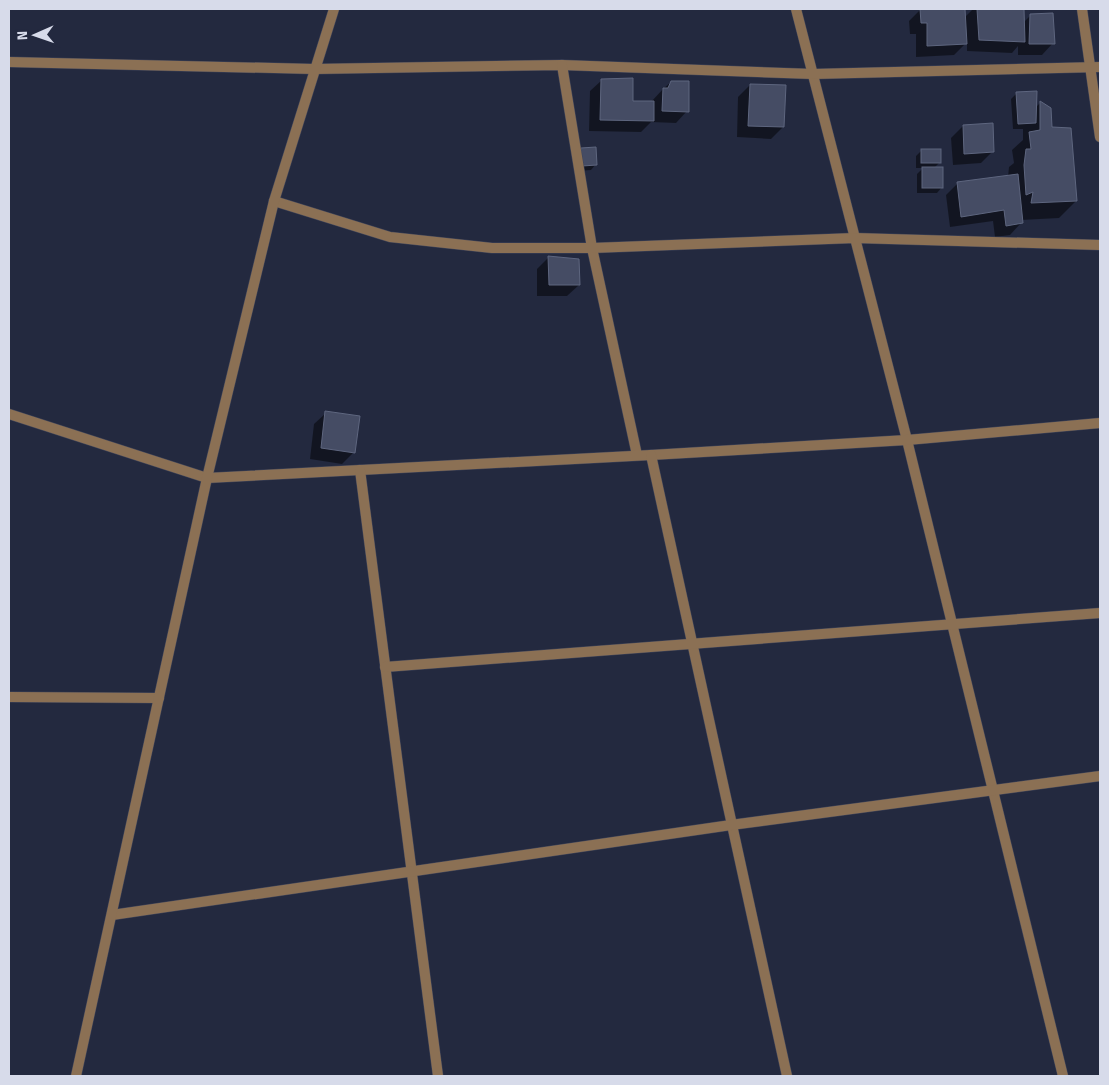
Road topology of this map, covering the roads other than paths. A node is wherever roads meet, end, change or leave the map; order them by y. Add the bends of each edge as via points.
1 (334, 9) edge
2 (796, 9) edge
3 (1082, 9) edge
4 (9, 62) edge
5 (562, 65) junction
6 (1095, 67) edge
7 (314, 69) junction
8 (813, 74) junction
9 (1100, 137) edge
10 (274, 201) junction
11 (855, 238) junction
12 (1100, 245) edge
13 (592, 248) junction
14 (9, 414) edge
15 (1100, 423) edge
16 (907, 440) junction
17 (637, 455) junction
18 (651, 455) junction
19 (360, 470) junction
20 (208, 478) junction
21 (1100, 613) edge
22 (952, 623) junction
23 (691, 643) junction
24 (385, 667) junction
25 (9, 697) edge
26 (159, 698) junction
27 (1100, 776) edge
28 (993, 791) junction
29 (732, 825) junction
30 (411, 871) junction
31 (112, 915) junction
32 (76, 1076) edge
33 (438, 1076) edge
34 (787, 1076) edge
35 (1063, 1076) edge

1 - 7 street
2 - 8 street
3 - 6 street
4 - 7 street
5 - 7 street
5 - 8 street
5 - 13 street
6 - 8 street
6 - 9 street
7 - 10 street
8 - 11 street
10 - 13 street via 390,237 492,248
10 - 20 street
11 - 12 street
11 - 13 street
11 - 16 street
13 - 17 street
14 - 20 street
15 - 16 street
16 - 18 street
16 - 22 street
17 - 18 street
17 - 19 street
18 - 23 street
19 - 20 street
19 - 24 street
20 - 26 street
21 - 22 street
22 - 23 street
22 - 28 street
23 - 24 street
23 - 29 street
24 - 30 street
25 - 26 street
26 - 31 street
27 - 28 street
28 - 29 street
28 - 35 street
29 - 30 street
29 - 34 street
30 - 31 street
30 - 33 street
31 - 32 street

